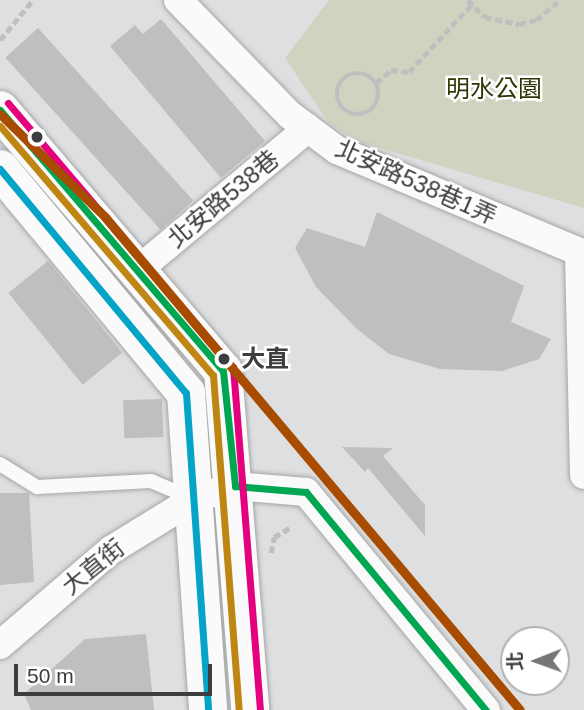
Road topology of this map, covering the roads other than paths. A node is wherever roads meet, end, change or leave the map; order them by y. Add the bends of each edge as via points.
1 (178, 0) edge
2 (0, 110) edge
3 (307, 128) junction
4 (0, 170) edge
5 (581, 254) edge
6 (139, 269) junction
7 (0, 464) edge
8 (584, 475) edge
9 (234, 486) junction
10 (194, 499) junction
11 (0, 645) edge
12 (208, 710) edge
13 (250, 710) edge
14 (486, 710) edge

1 - 3 street, 北安路538巷1弄
2 - 6 main road
3 - 5 street, 北安路538巷1弄 via 337,150
3 - 6 street, 北安路538巷
4 - 10 main road via 186,393
5 - 8 street
6 - 9 main road via 223,371
7 - 10 lane via 37,487 151,481
9 - 10 street, 大直街
9 - 13 main road
9 - 14 street via 306,492
10 - 11 street, 大直街 via 111,550
10 - 12 main road

